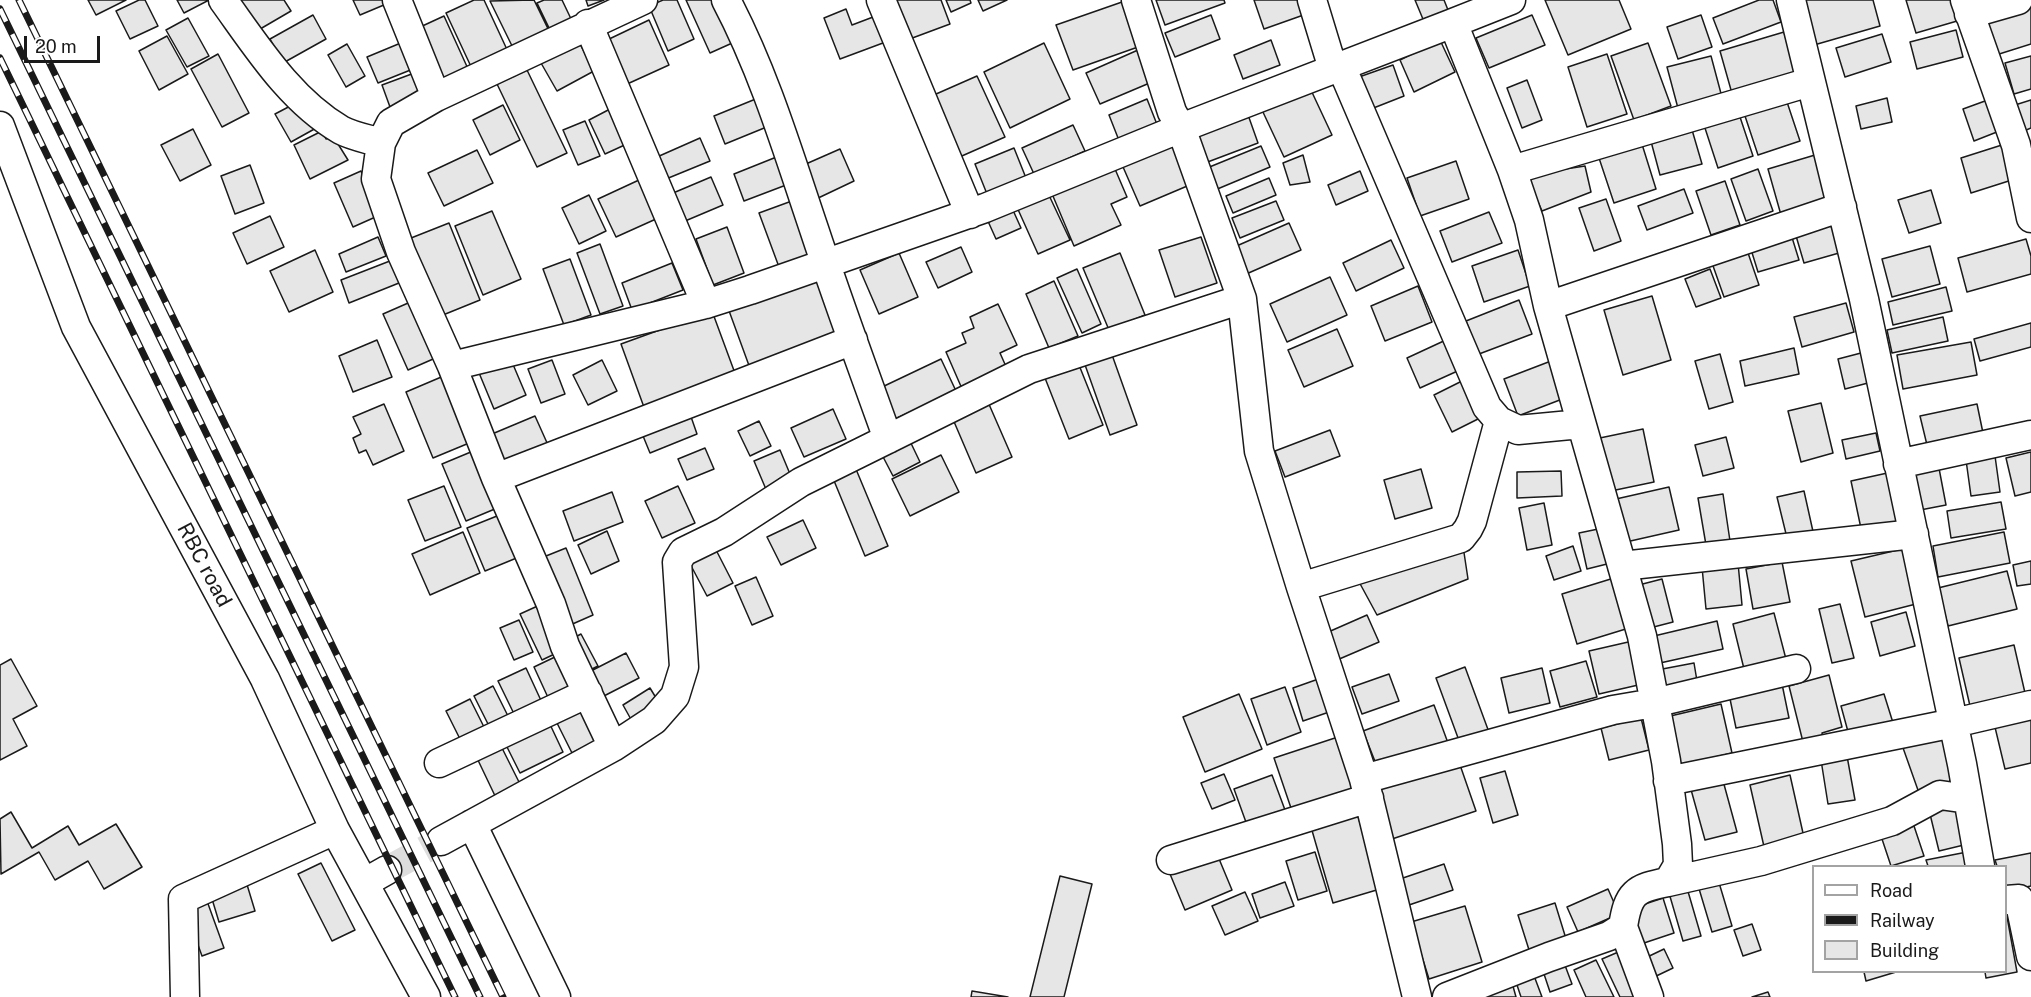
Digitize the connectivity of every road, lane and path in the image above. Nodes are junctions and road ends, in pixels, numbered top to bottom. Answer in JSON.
{"nodes":[{"id":1,"x":223,"y":0,"type":"edge"},
{"id":2,"x":398,"y":0,"type":"edge"},
{"id":3,"x":643,"y":0,"type":"edge"},
{"id":4,"x":726,"y":0,"type":"edge"},
{"id":5,"x":881,"y":0,"type":"edge"},
{"id":6,"x":1136,"y":0,"type":"edge"},
{"id":7,"x":1312,"y":0,"type":"edge"},
{"id":8,"x":1511,"y":0,"type":"edge"},
{"id":9,"x":1791,"y":0,"type":"edge"},
{"id":10,"x":2018,"y":0,"type":"edge"},
{"id":11,"x":1967,"y":7,"type":"edge"},
{"id":12,"x":1453,"y":23,"type":"junction"},
{"id":13,"x":588,"y":24,"type":"junction"},
{"id":14,"x":1337,"y":68,"type":"junction"},
{"id":15,"x":1810,"y":82,"type":"junction"},
{"id":16,"x":435,"y":97,"type":"junction"},
{"id":17,"x":0,"y":126,"type":"edge"},
{"id":18,"x":1180,"y":128,"type":"junction"},
{"id":19,"x":381,"y":143,"type":"junction"},
{"id":20,"x":1512,"y":170,"type":"junction"},
{"id":21,"x":1842,"y":207,"type":"junction"},
{"id":22,"x":2029,"y":207,"type":"edge"},
{"id":23,"x":970,"y":214,"type":"junction"},
{"id":24,"x":826,"y":264,"type":"junction"},
{"id":25,"x":1242,"y":299,"type":"junction"},
{"id":26,"x":706,"y":304,"type":"junction"},
{"id":27,"x":1548,"y":306,"type":"junction"},
{"id":28,"x":853,"y":340,"type":"junction"},
{"id":29,"x":452,"y":366,"type":"junction"},
{"id":30,"x":1499,"y":421,"type":"junction"},
{"id":31,"x":1581,"y":424,"type":"junction"},
{"id":32,"x":2031,"y":435,"type":"edge"},
{"id":33,"x":888,"y":439,"type":"junction"},
{"id":34,"x":1898,"y":464,"type":"junction"},
{"id":35,"x":496,"y":478,"type":"junction"},
{"id":36,"x":1914,"y":534,"type":"junction"},
{"id":37,"x":1622,"y":566,"type":"junction"},
{"id":38,"x":1301,"y":587,"type":"junction"},
{"id":39,"x":1796,"y":669,"type":"dead end"},
{"id":40,"x":588,"y":693,"type":"junction"},
{"id":41,"x":1654,"y":703,"type":"junction"},
{"id":42,"x":2031,"y":705,"type":"edge"},
{"id":43,"x":1954,"y":723,"type":"junction"},
{"id":44,"x":613,"y":747,"type":"junction"},
{"id":45,"x":439,"y":763,"type":"dead end"},
{"id":46,"x":1668,"y":782,"type":"junction"},
{"id":47,"x":1367,"y":789,"type":"junction"},
{"id":48,"x":1968,"y":798,"type":"junction"},
{"id":49,"x":472,"y":824,"type":"junction"},
{"id":50,"x":335,"y":830,"type":"junction"},
{"id":51,"x":441,"y":841,"type":"tunnel mouth"},
{"id":52,"x":1171,"y":860,"type":"dead end"},
{"id":53,"x":1980,"y":865,"type":"edge"},
{"id":54,"x":1668,"y":882,"type":"junction"},
{"id":55,"x":2018,"y":898,"type":"edge"},
{"id":56,"x":1623,"y":927,"type":"junction"},
{"id":57,"x":2031,"y":956,"type":"edge"},
{"id":58,"x":185,"y":997,"type":"edge"},
{"id":59,"x":426,"y":997,"type":"edge"},
{"id":60,"x":556,"y":997,"type":"edge"},
{"id":61,"x":1418,"y":997,"type":"edge"},
{"id":62,"x":1447,"y":997,"type":"edge"},
{"id":63,"x":1649,"y":997,"type":"edge"}],
"edges":[{"from":1,"to":19,"type":"street"},
{"from":2,"to":16,"type":"street"},
{"from":3,"to":13,"type":"street"},
{"from":4,"to":24,"type":"street"},
{"from":5,"to":23,"type":"street"},
{"from":6,"to":18,"type":"street"},
{"from":7,"to":14,"type":"street"},
{"from":8,"to":12,"type":"street"},
{"from":9,"to":15,"type":"street"},
{"from":10,"to":11,"type":"street"},
{"from":11,"to":22,"type":"street"},
{"from":12,"to":14,"type":"street"},
{"from":12,"to":20,"type":"street"},
{"from":13,"to":16,"type":"street"},
{"from":13,"to":26,"type":"street"},
{"from":14,"to":18,"type":"street"},
{"from":14,"to":30,"type":"street"},
{"from":15,"to":20,"type":"street"},
{"from":15,"to":21,"type":"street"},
{"from":16,"to":19,"type":"street"},
{"from":17,"to":50,"type":"street","name":"RBC road"},
{"from":18,"to":23,"type":"street"},
{"from":18,"to":25,"type":"street"},
{"from":19,"to":29,"type":"street"},
{"from":20,"to":27,"type":"street"},
{"from":21,"to":27,"type":"street"},
{"from":21,"to":34,"type":"street"},
{"from":23,"to":24,"type":"street"},
{"from":24,"to":26,"type":"street"},
{"from":24,"to":28,"type":"street"},
{"from":25,"to":33,"type":"street"},
{"from":25,"to":38,"type":"street"},
{"from":26,"to":29,"type":"street"},
{"from":27,"to":31,"type":"street"},
{"from":28,"to":33,"type":"street"},
{"from":28,"to":35,"type":"street"},
{"from":29,"to":35,"type":"street"},
{"from":30,"to":31,"type":"street"},
{"from":30,"to":38,"type":"street"},
{"from":31,"to":37,"type":"street"},
{"from":32,"to":34,"type":"street"},
{"from":33,"to":44,"type":"street"},
{"from":34,"to":36,"type":"street"},
{"from":35,"to":40,"type":"street"},
{"from":36,"to":37,"type":"street"},
{"from":36,"to":43,"type":"street"},
{"from":37,"to":41,"type":"street"},
{"from":38,"to":47,"type":"street"},
{"from":39,"to":41,"type":"street"},
{"from":40,"to":44,"type":"street"},
{"from":40,"to":45,"type":"street"},
{"from":41,"to":46,"type":"street"},
{"from":41,"to":47,"type":"street"},
{"from":42,"to":43,"type":"street"},
{"from":43,"to":46,"type":"street"},
{"from":43,"to":48,"type":"street"},
{"from":44,"to":49,"type":"street"},
{"from":46,"to":54,"type":"street"},
{"from":47,"to":52,"type":"street"},
{"from":47,"to":61,"type":"street"},
{"from":48,"to":53,"type":"street"},
{"from":48,"to":54,"type":"street"},
{"from":49,"to":51,"type":"street"},
{"from":49,"to":60,"type":"street"},
{"from":50,"to":58,"type":"street"},
{"from":50,"to":59,"type":"street","name":"RBC road"},
{"from":54,"to":56,"type":"street"},
{"from":55,"to":57,"type":"street"},
{"from":56,"to":62,"type":"street"},
{"from":56,"to":63,"type":"street"}]}
